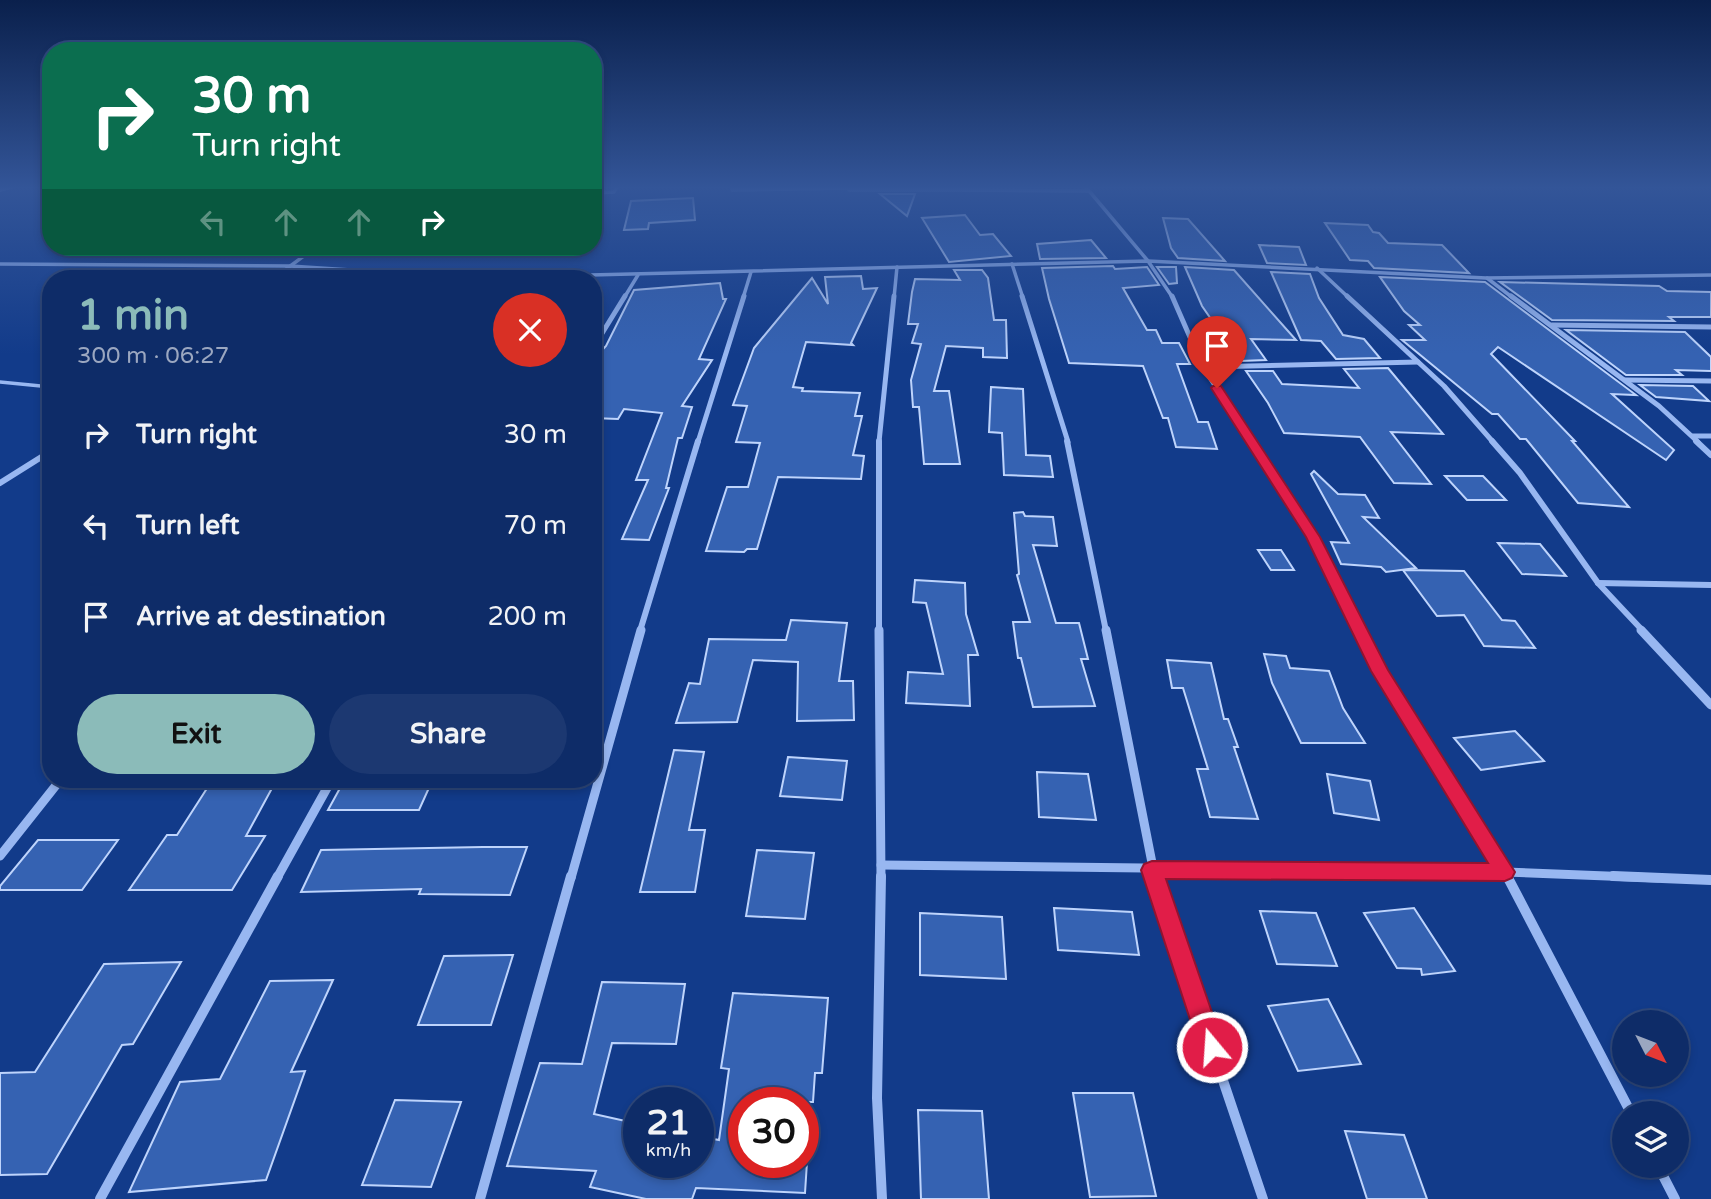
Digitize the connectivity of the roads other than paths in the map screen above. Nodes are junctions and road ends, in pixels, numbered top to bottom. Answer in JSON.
{"nodes":[{"id":1,"x":1131,"y":242,"type":"edge"},
{"id":2,"x":304,"y":256,"type":"edge"},
{"id":3,"x":1147,"y":261,"type":"junction"},
{"id":4,"x":0,"y":264,"type":"edge"},
{"id":5,"x":1012,"y":264,"type":"junction"},
{"id":6,"x":290,"y":266,"type":"junction"},
{"id":7,"x":897,"y":267,"type":"junction"},
{"id":8,"x":1316,"y":268,"type":"junction"},
{"id":9,"x":285,"y":270,"type":"edge"},
{"id":10,"x":351,"y":270,"type":"edge"},
{"id":11,"x":751,"y":272,"type":"junction"},
{"id":12,"x":638,"y":275,"type":"junction"},
{"id":13,"x":1711,"y":275,"type":"edge"},
{"id":14,"x":602,"y":276,"type":"edge"},
{"id":15,"x":1486,"y":278,"type":"junction"},
{"id":16,"x":1551,"y":325,"type":"junction"},
{"id":17,"x":1711,"y":327,"type":"edge"},
{"id":18,"x":602,"y":333,"type":"edge"},
{"id":19,"x":1419,"y":362,"type":"junction"},
{"id":20,"x":1203,"y":367,"type":"junction"},
{"id":21,"x":1625,"y":380,"type":"junction"},
{"id":22,"x":1711,"y":381,"type":"edge"},
{"id":23,"x":0,"y":382,"type":"edge"},
{"id":24,"x":42,"y":386,"type":"edge"},
{"id":25,"x":1693,"y":436,"type":"junction"},
{"id":26,"x":1711,"y":436,"type":"edge"},
{"id":27,"x":1711,"y":455,"type":"edge"},
{"id":28,"x":42,"y":457,"type":"edge"},
{"id":29,"x":0,"y":483,"type":"edge"},
{"id":30,"x":1598,"y":583,"type":"junction"},
{"id":31,"x":1711,"y":584,"type":"edge"},
{"id":32,"x":1711,"y":705,"type":"edge"},
{"id":33,"x":602,"y":766,"type":"edge"},
{"id":34,"x":54,"y":788,"type":"edge"},
{"id":35,"x":327,"y":788,"type":"edge"},
{"id":36,"x":596,"y":788,"type":"edge"},
{"id":37,"x":0,"y":856,"type":"edge"},
{"id":38,"x":881,"y":865,"type":"junction"},
{"id":39,"x":1152,"y":870,"type":"junction"},
{"id":40,"x":1505,"y":872,"type":"junction"},
{"id":41,"x":1711,"y":880,"type":"edge"},
{"id":42,"x":1625,"y":1101,"type":"edge"},
{"id":43,"x":1664,"y":1178,"type":"edge"},
{"id":44,"x":100,"y":1199,"type":"edge"},
{"id":45,"x":481,"y":1199,"type":"edge"},
{"id":46,"x":882,"y":1199,"type":"edge"},
{"id":47,"x":1263,"y":1199,"type":"edge"},
{"id":48,"x":1675,"y":1199,"type":"edge"}],
"edges":[{"from":1,"to":3,"type":"street"},
{"from":2,"to":6,"type":"street"},
{"from":3,"to":5,"type":"street"},
{"from":3,"to":8,"type":"street"},
{"from":3,"to":20,"type":"street"},
{"from":4,"to":6,"type":"street"},
{"from":5,"to":7,"type":"street"},
{"from":5,"to":39,"type":"street"},
{"from":6,"to":9,"type":"street"},
{"from":6,"to":10,"type":"street"},
{"from":7,"to":11,"type":"street"},
{"from":7,"to":38,"type":"street"},
{"from":8,"to":15,"type":"street"},
{"from":8,"to":19,"type":"street"},
{"from":11,"to":12,"type":"street"},
{"from":11,"to":33,"type":"street"},
{"from":12,"to":14,"type":"street"},
{"from":12,"to":18,"type":"street"},
{"from":13,"to":15,"type":"street"},
{"from":15,"to":16,"type":"street"},
{"from":16,"to":17,"type":"street"},
{"from":16,"to":21,"type":"street"},
{"from":19,"to":20,"type":"street"},
{"from":19,"to":30,"type":"street"},
{"from":20,"to":40,"type":"street"},
{"from":21,"to":22,"type":"street"},
{"from":21,"to":25,"type":"street"},
{"from":23,"to":24,"type":"lane"},
{"from":25,"to":26,"type":"street"},
{"from":25,"to":27,"type":"street"},
{"from":28,"to":29,"type":"street"},
{"from":30,"to":31,"type":"street"},
{"from":30,"to":32,"type":"street"},
{"from":34,"to":37,"type":"street"},
{"from":35,"to":44,"type":"street"},
{"from":36,"to":45,"type":"street"},
{"from":38,"to":39,"type":"street"},
{"from":38,"to":46,"type":"street"},
{"from":39,"to":40,"type":"street"},
{"from":39,"to":47,"type":"street"},
{"from":40,"to":41,"type":"street"},
{"from":40,"to":42,"type":"street"},
{"from":43,"to":48,"type":"street"}]}
